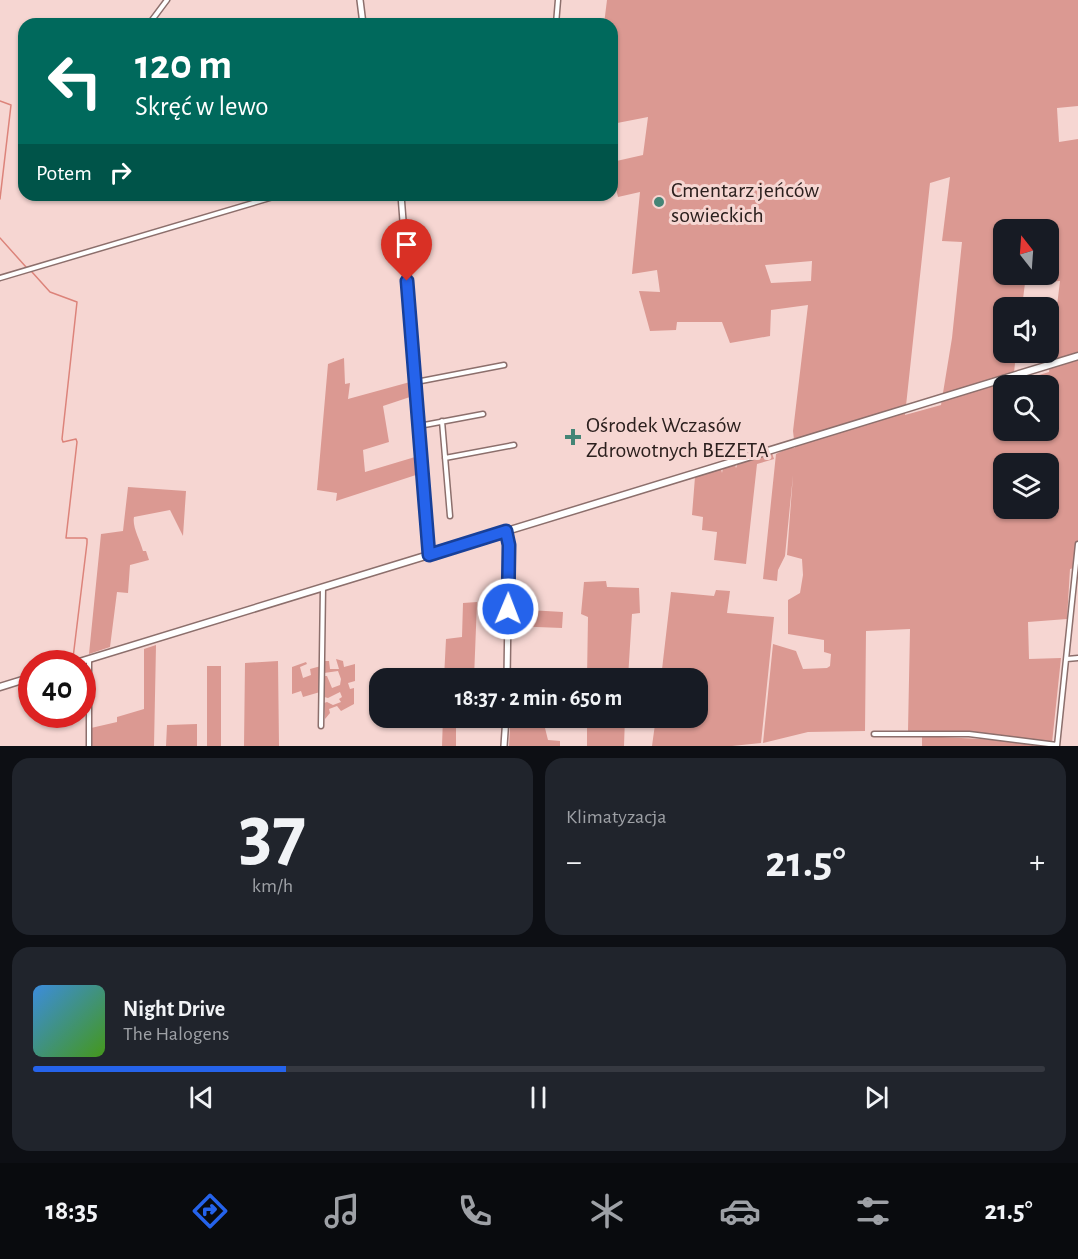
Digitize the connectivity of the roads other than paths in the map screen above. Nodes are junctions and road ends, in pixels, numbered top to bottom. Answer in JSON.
{"nodes":[{"id":1,"x":167,"y":0,"type":"edge"},
{"id":2,"x":360,"y":0,"type":"edge"},
{"id":3,"x":558,"y":0,"type":"edge"},
{"id":4,"x":154,"y":18,"type":"edge"},
{"id":5,"x":362,"y":18,"type":"edge"},
{"id":6,"x":556,"y":18,"type":"edge"},
{"id":7,"x":260,"y":201,"type":"edge"},
{"id":8,"x":401,"y":201,"type":"edge"},
{"id":9,"x":0,"y":278,"type":"edge"},
{"id":10,"x":1078,"y":356,"type":"edge"},
{"id":11,"x":504,"y":365,"type":"dead end"},
{"id":12,"x":415,"y":382,"type":"junction"},
{"id":13,"x":483,"y":414,"type":"dead end"},
{"id":14,"x":442,"y":422,"type":"junction"},
{"id":15,"x":418,"y":426,"type":"junction"},
{"id":16,"x":514,"y":445,"type":"dead end"},
{"id":17,"x":445,"y":458,"type":"junction"},
{"id":18,"x":450,"y":516,"type":"dead end"},
{"id":19,"x":506,"y":531,"type":"junction"},
{"id":20,"x":1078,"y":544,"type":"edge"},
{"id":21,"x":429,"y":555,"type":"junction"},
{"id":22,"x":323,"y":587,"type":"junction"},
{"id":23,"x":96,"y":657,"type":"edge"},
{"id":24,"x":1078,"y":658,"type":"edge"},
{"id":25,"x":1067,"y":659,"type":"junction"},
{"id":26,"x":507,"y":668,"type":"edge"},
{"id":27,"x":18,"y":681,"type":"edge"},
{"id":28,"x":0,"y":687,"type":"edge"},
{"id":29,"x":321,"y":726,"type":"dead end"},
{"id":30,"x":89,"y":728,"type":"edge"},
{"id":31,"x":505,"y":728,"type":"edge"},
{"id":32,"x":874,"y":734,"type":"dead end"},
{"id":33,"x":89,"y":746,"type":"edge"},
{"id":34,"x":504,"y":746,"type":"edge"},
{"id":35,"x":1057,"y":746,"type":"edge"}],
"edges":[{"from":1,"to":4,"type":"street"},
{"from":2,"to":5,"type":"street"},
{"from":3,"to":6,"type":"street"},
{"from":7,"to":9,"type":"street"},
{"from":8,"to":12,"type":"street"},
{"from":10,"to":19,"type":"main road"},
{"from":11,"to":12,"type":"street"},
{"from":12,"to":15,"type":"street"},
{"from":13,"to":14,"type":"street"},
{"from":14,"to":15,"type":"street"},
{"from":14,"to":17,"type":"street"},
{"from":15,"to":21,"type":"street"},
{"from":16,"to":17,"type":"street"},
{"from":17,"to":18,"type":"street"},
{"from":19,"to":21,"type":"main road"},
{"from":19,"to":26,"type":"street"},
{"from":20,"to":25,"type":"street"},
{"from":21,"to":22,"type":"main road"},
{"from":22,"to":23,"type":"main road"},
{"from":22,"to":29,"type":"street"},
{"from":24,"to":25,"type":"street"},
{"from":25,"to":35,"type":"street"},
{"from":27,"to":28,"type":"main road"},
{"from":30,"to":33,"type":"street"},
{"from":31,"to":34,"type":"street"},
{"from":32,"to":35,"type":"street"}]}
